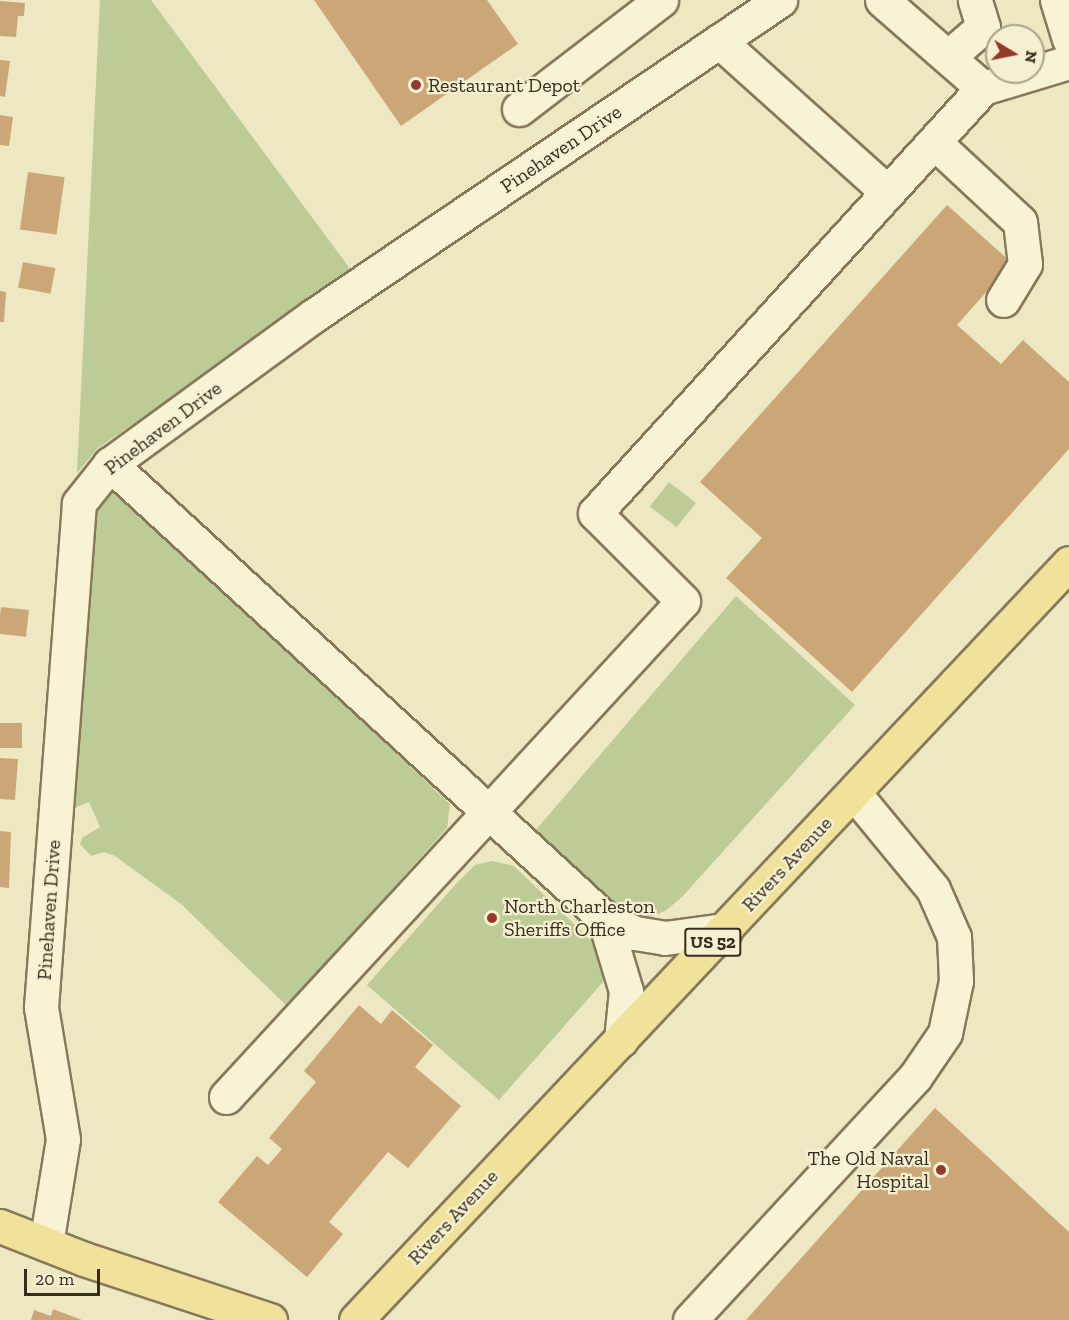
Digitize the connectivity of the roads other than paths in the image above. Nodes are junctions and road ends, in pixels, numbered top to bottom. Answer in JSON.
{"nodes":[{"id":1,"x":661,"y":0,"type":"edge"},
{"id":2,"x":780,"y":0,"type":"edge"},
{"id":3,"x":882,"y":0,"type":"edge"},
{"id":4,"x":975,"y":0,"type":"edge"},
{"id":5,"x":1057,"y":0,"type":"edge"},
{"id":6,"x":1069,"y":39,"type":"edge"},
{"id":7,"x":719,"y":41,"type":"junction"},
{"id":8,"x":948,"y":57,"type":"junction"},
{"id":9,"x":1069,"y":62,"type":"edge"},
{"id":10,"x":983,"y":88,"type":"junction"},
{"id":11,"x":519,"y":109,"type":"dead end"},
{"id":12,"x":934,"y":142,"type":"junction"},
{"id":13,"x":887,"y":192,"type":"junction"},
{"id":14,"x":1003,"y":300,"type":"dead end"},
{"id":15,"x":110,"y":464,"type":"junction"},
{"id":16,"x":1069,"y":563,"type":"edge"},
{"id":17,"x":854,"y":792,"type":"junction"},
{"id":18,"x":487,"y":813,"type":"junction"},
{"id":19,"x":604,"y":918,"type":"junction"},
{"id":20,"x":724,"y":930,"type":"junction"},
{"id":21,"x":621,"y":1040,"type":"junction"},
{"id":22,"x":226,"y":1097,"type":"dead end"},
{"id":23,"x":0,"y":1226,"type":"edge"},
{"id":24,"x":46,"y":1244,"type":"junction"},
{"id":25,"x":270,"y":1320,"type":"edge"},
{"id":26,"x":356,"y":1320,"type":"edge"},
{"id":27,"x":690,"y":1320,"type":"edge"}],
"edges":[{"from":1,"to":11,"type":"street"},
{"from":2,"to":7,"type":"street","name":"Pinehaven Drive"},
{"from":3,"to":8,"type":"street"},
{"from":4,"to":8,"type":"street"},
{"from":5,"to":6,"type":"street"},
{"from":7,"to":13,"type":"street"},
{"from":7,"to":15,"type":"street","name":"Pinehaven Drive"},
{"from":8,"to":10,"type":"street"},
{"from":9,"to":10,"type":"street"},
{"from":10,"to":12,"type":"street"},
{"from":12,"to":13,"type":"street"},
{"from":12,"to":14,"type":"street"},
{"from":13,"to":18,"type":"street"},
{"from":15,"to":18,"type":"street"},
{"from":15,"to":24,"type":"street","name":"Pinehaven Drive"},
{"from":16,"to":17,"type":"main road","name":"Rivers Avenue","number":"US 52"},
{"from":17,"to":20,"type":"main road","name":"Rivers Avenue","number":"US 52"},
{"from":17,"to":27,"type":"street"},
{"from":18,"to":19,"type":"street"},
{"from":18,"to":22,"type":"street"},
{"from":19,"to":20,"type":"street"},
{"from":19,"to":21,"type":"street"},
{"from":20,"to":21,"type":"main road","name":"Rivers Avenue","number":"US 52"},
{"from":21,"to":26,"type":"main road","name":"Rivers Avenue","number":"US 52"},
{"from":23,"to":24,"type":"main road"},
{"from":24,"to":25,"type":"main road"}]}
